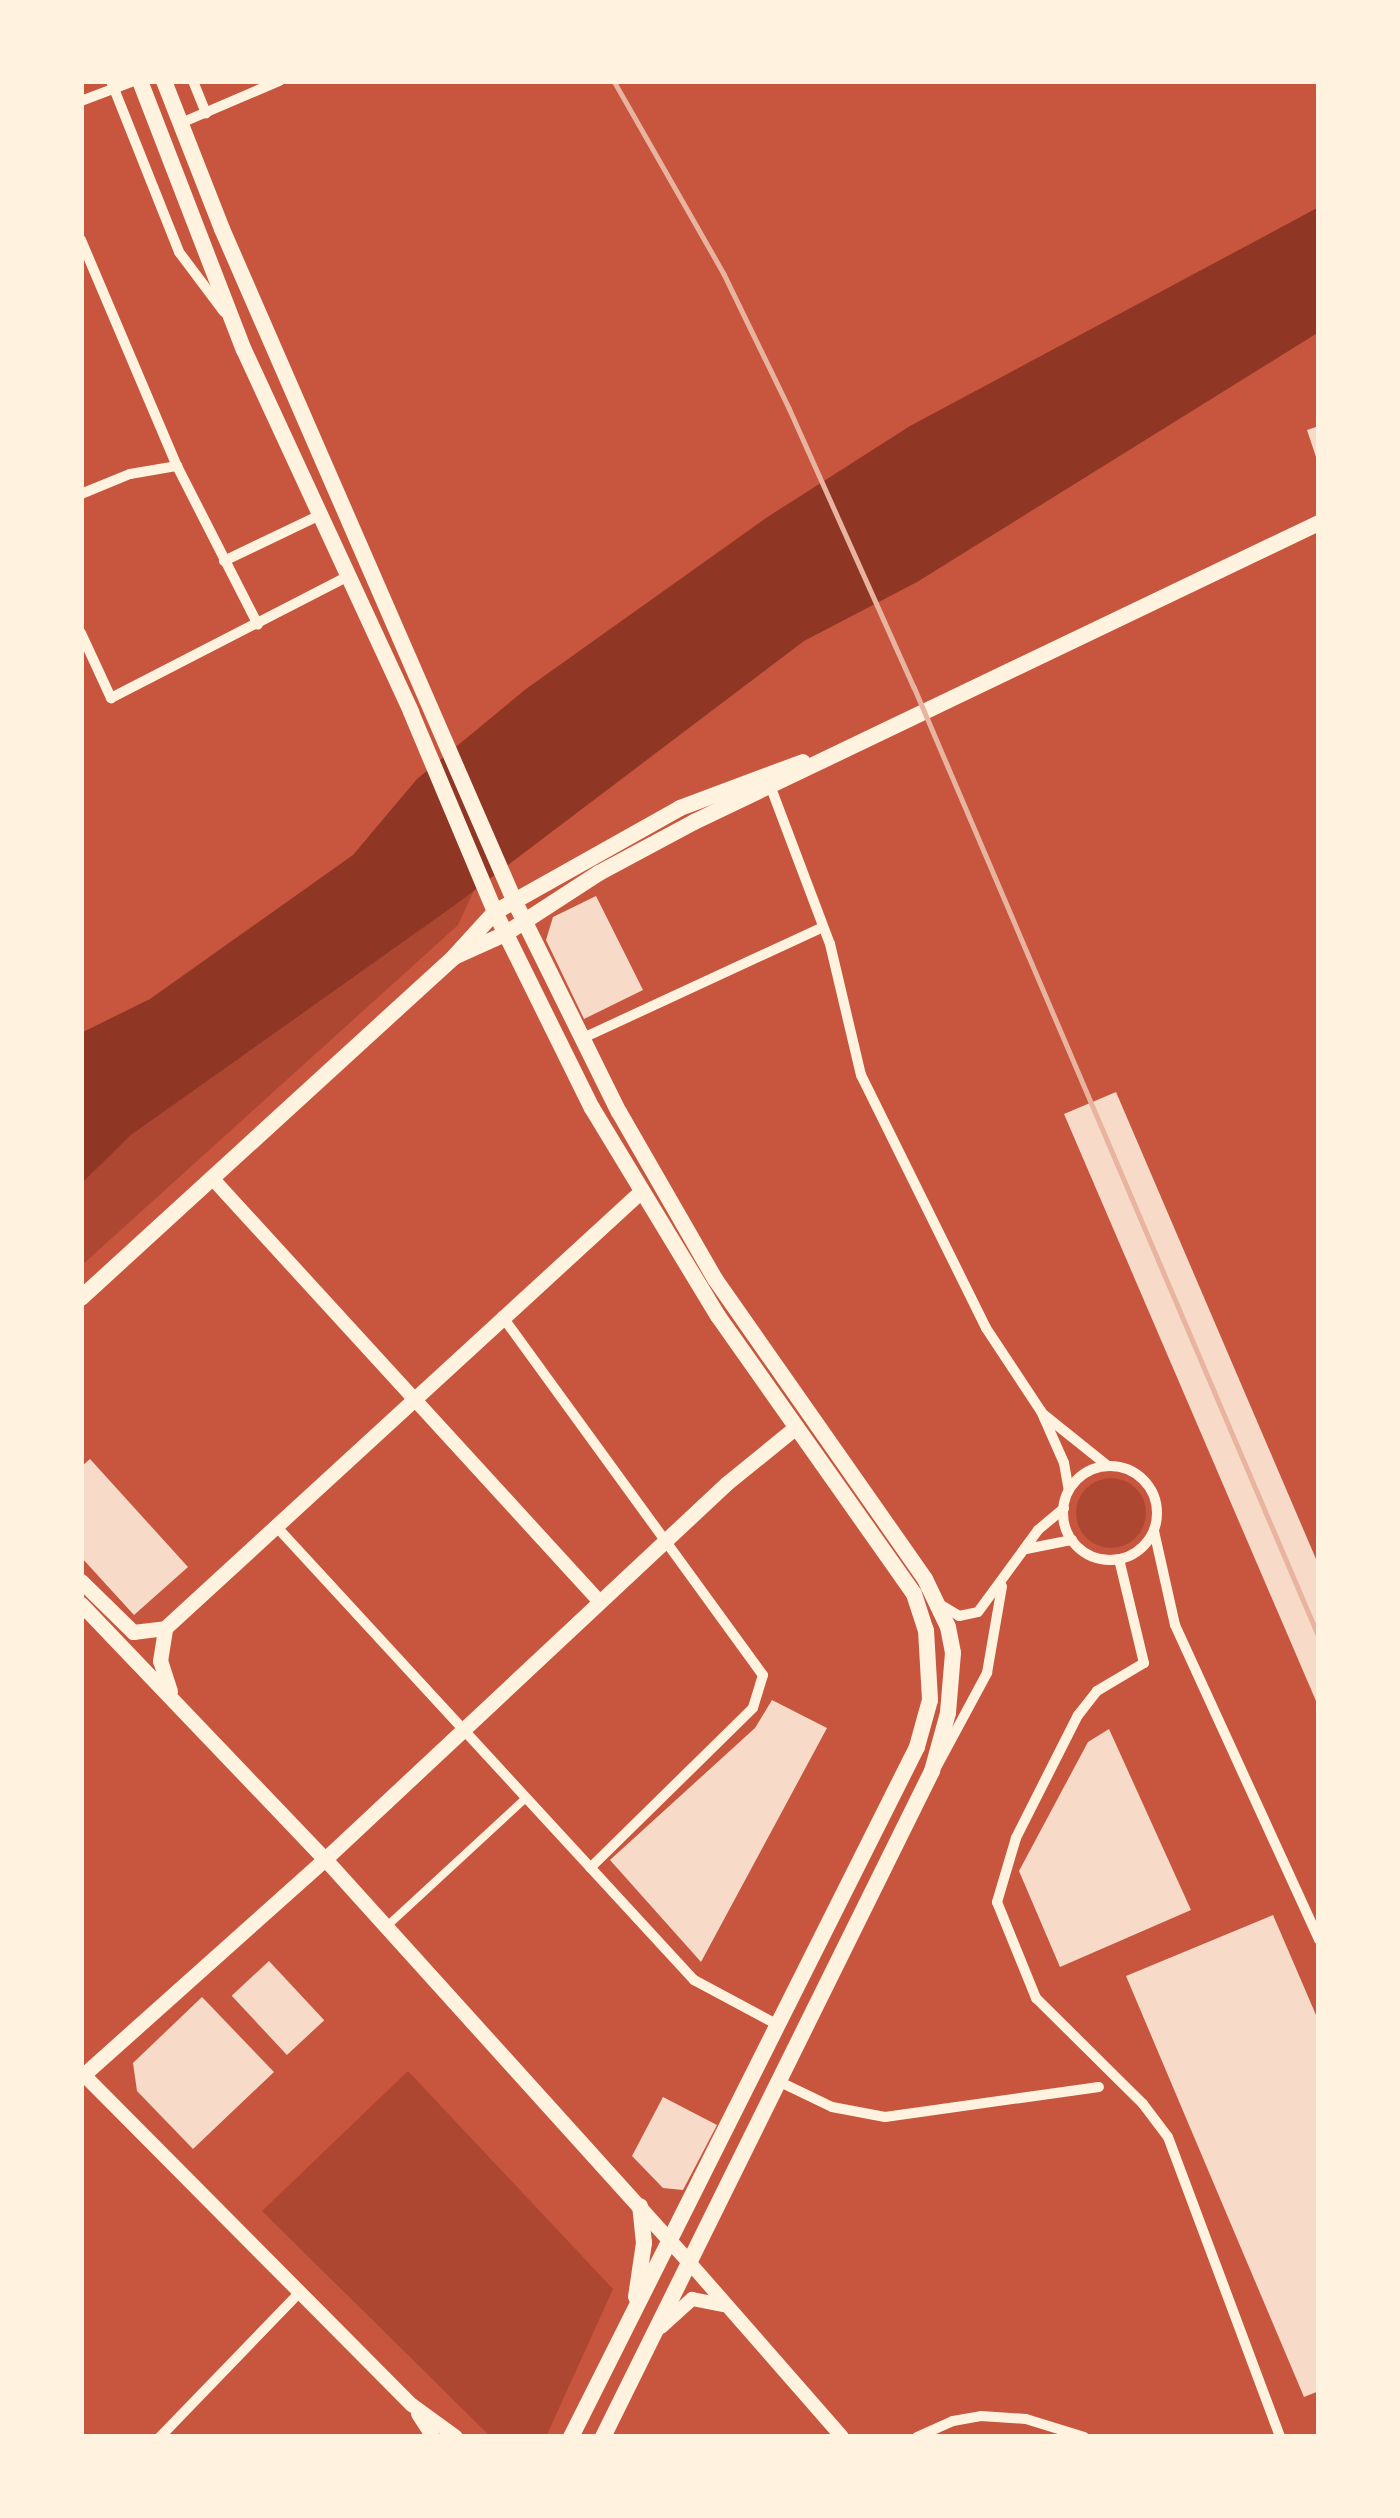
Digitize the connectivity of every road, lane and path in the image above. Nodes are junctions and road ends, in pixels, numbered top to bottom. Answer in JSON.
{"nodes":[{"id":1,"x":137,"y":81,"type":"edge"},
{"id":2,"x":164,"y":81,"type":"edge"},
{"id":3,"x":193,"y":81,"type":"edge"},
{"id":4,"x":279,"y":81,"type":"edge"},
{"id":5,"x":112,"y":85,"type":"edge"},
{"id":6,"x":81,"y":101,"type":"edge"},
{"id":7,"x":206,"y":112,"type":"junction"},
{"id":8,"x":181,"y":122,"type":"junction"},
{"id":9,"x":81,"y":240,"type":"edge"},
{"id":10,"x":84,"y":258,"type":"edge"},
{"id":11,"x":230,"y":319,"type":"junction"},
{"id":12,"x":270,"y":340,"type":"junction"},
{"id":13,"x":244,"y":350,"type":"junction"},
{"id":14,"x":294,"y":396,"type":"junction"},
{"id":15,"x":277,"y":424,"type":"junction"},
{"id":16,"x":177,"y":466,"type":"junction"},
{"id":17,"x":81,"y":494,"type":"edge"},
{"id":18,"x":320,"y":515,"type":"junction"},
{"id":19,"x":1319,"y":524,"type":"edge"},
{"id":20,"x":224,"y":561,"type":"junction"},
{"id":21,"x":348,"y":576,"type":"junction"},
{"id":22,"x":258,"y":625,"type":"junction"},
{"id":23,"x":81,"y":633,"type":"edge"},
{"id":24,"x":87,"y":655,"type":"edge"},
{"id":25,"x":768,"y":780,"type":"junction"},
{"id":26,"x":514,"y":900,"type":"junction"},
{"id":27,"x":495,"y":912,"type":"junction"},
{"id":28,"x":524,"y":921,"type":"junction"},
{"id":29,"x":824,"y":926,"type":"junction"},
{"id":30,"x":505,"y":934,"type":"junction"},
{"id":31,"x":454,"y":957,"type":"junction"},
{"id":32,"x":583,"y":1038,"type":"junction"},
{"id":33,"x":212,"y":1178,"type":"junction"},
{"id":34,"x":639,"y":1193,"type":"junction"},
{"id":35,"x":81,"y":1298,"type":"edge"},
{"id":36,"x":502,"y":1316,"type":"junction"},
{"id":37,"x":413,"y":1398,"type":"junction"},
{"id":38,"x":1041,"y":1412,"type":"junction"},
{"id":39,"x":796,"y":1427,"type":"junction"},
{"id":40,"x":1108,"y":1466,"type":"junction"},
{"id":41,"x":1069,"y":1490,"type":"junction"},
{"id":42,"x":1064,"y":1508,"type":"junction"},
{"id":43,"x":275,"y":1525,"type":"junction"},
{"id":44,"x":1154,"y":1531,"type":"junction"},
{"id":45,"x":1072,"y":1540,"type":"junction"},
{"id":46,"x":664,"y":1543,"type":"junction"},
{"id":47,"x":1026,"y":1549,"type":"junction"},
{"id":48,"x":1119,"y":1558,"type":"junction"},
{"id":49,"x":81,"y":1581,"type":"edge"},
{"id":50,"x":1002,"y":1586,"type":"junction"},
{"id":51,"x":599,"y":1601,"type":"junction"},
{"id":52,"x":81,"y":1604,"type":"edge"},
{"id":53,"x":939,"y":1604,"type":"junction"},
{"id":54,"x":165,"y":1628,"type":"junction"},
{"id":55,"x":173,"y":1699,"type":"junction"},
{"id":56,"x":463,"y":1731,"type":"junction"},
{"id":57,"x":932,"y":1771,"type":"junction"},
{"id":58,"x":526,"y":1798,"type":"junction"},
{"id":59,"x":326,"y":1859,"type":"junction"},
{"id":60,"x":590,"y":1868,"type":"junction"},
{"id":61,"x":386,"y":1927,"type":"junction"},
{"id":62,"x":1319,"y":1940,"type":"edge"},
{"id":63,"x":776,"y":2024,"type":"junction"},
{"id":64,"x":82,"y":2076,"type":"edge"},
{"id":65,"x":778,"y":2081,"type":"junction"},
{"id":66,"x":1099,"y":2087,"type":"dead end"},
{"id":67,"x":640,"y":2206,"type":"junction"},
{"id":68,"x":671,"y":2241,"type":"junction"},
{"id":69,"x":689,"y":2262,"type":"junction"},
{"id":70,"x":299,"y":2293,"type":"junction"},
{"id":71,"x":736,"y":2314,"type":"junction"},
{"id":72,"x":628,"y":2326,"type":"junction"},
{"id":73,"x":653,"y":2337,"type":"junction"},
{"id":74,"x":412,"y":2405,"type":"junction"},
{"id":75,"x":571,"y":2436,"type":"edge"},
{"id":76,"x":160,"y":2437,"type":"edge"},
{"id":77,"x":433,"y":2437,"type":"edge"},
{"id":78,"x":456,"y":2437,"type":"edge"},
{"id":79,"x":603,"y":2437,"type":"edge"},
{"id":80,"x":842,"y":2437,"type":"edge"},
{"id":81,"x":917,"y":2437,"type":"edge"},
{"id":82,"x":1084,"y":2437,"type":"edge"},
{"id":83,"x":1280,"y":2437,"type":"edge"}],
"edges":[{"from":1,"to":5,"type":"street"},
{"from":1,"to":11,"type":"highway"},
{"from":2,"to":8,"type":"highway"},
{"from":3,"to":7,"type":"street"},
{"from":4,"to":7,"type":"street"},
{"from":5,"to":6,"type":"street"},
{"from":5,"to":11,"type":"street"},
{"from":7,"to":8,"type":"street"},
{"from":8,"to":12,"type":"highway"},
{"from":9,"to":10,"type":"street"},
{"from":10,"to":16,"type":"street"},
{"from":11,"to":13,"type":"highway"},
{"from":12,"to":13,"type":"highway"},
{"from":12,"to":14,"type":"highway"},
{"from":13,"to":15,"type":"highway"},
{"from":14,"to":15,"type":"highway"},
{"from":14,"to":26,"type":"highway"},
{"from":15,"to":18,"type":"highway"},
{"from":16,"to":17,"type":"street"},
{"from":16,"to":20,"type":"street"},
{"from":18,"to":20,"type":"street"},
{"from":18,"to":21,"type":"highway"},
{"from":19,"to":25,"type":"highway"},
{"from":20,"to":22,"type":"street"},
{"from":21,"to":22,"type":"street"},
{"from":21,"to":27,"type":"highway"},
{"from":22,"to":24,"type":"street"},
{"from":23,"to":24,"type":"street"},
{"from":25,"to":26,"type":"highway"},
{"from":25,"to":28,"type":"highway"},
{"from":25,"to":29,"type":"street"},
{"from":26,"to":27,"type":"highway"},
{"from":26,"to":28,"type":"highway"},
{"from":27,"to":30,"type":"highway"},
{"from":27,"to":31,"type":"highway"},
{"from":28,"to":30,"type":"highway"},
{"from":28,"to":32,"type":"highway"},
{"from":29,"to":32,"type":"street"},
{"from":29,"to":38,"type":"street"},
{"from":30,"to":31,"type":"highway"},
{"from":30,"to":34,"type":"highway"},
{"from":31,"to":33,"type":"highway"},
{"from":32,"to":53,"type":"highway"},
{"from":33,"to":35,"type":"highway"},
{"from":33,"to":37,"type":"street"},
{"from":34,"to":36,"type":"main road"},
{"from":34,"to":39,"type":"highway"},
{"from":36,"to":37,"type":"main road"},
{"from":36,"to":46,"type":"street"},
{"from":37,"to":43,"type":"main road"},
{"from":37,"to":51,"type":"street"},
{"from":38,"to":40,"type":"street"},
{"from":38,"to":41,"type":"street"},
{"from":39,"to":46,"type":"main road"},
{"from":39,"to":63,"type":"highway"},
{"from":40,"to":41,"type":"street"},
{"from":40,"to":44,"type":"street"},
{"from":41,"to":42,"type":"street"},
{"from":42,"to":45,"type":"street"},
{"from":42,"to":47,"type":"street"},
{"from":43,"to":54,"type":"main road"},
{"from":43,"to":56,"type":"street"},
{"from":44,"to":48,"type":"street"},
{"from":44,"to":62,"type":"street"},
{"from":45,"to":47,"type":"street"},
{"from":45,"to":48,"type":"street"},
{"from":46,"to":51,"type":"main road"},
{"from":46,"to":60,"type":"street"},
{"from":47,"to":50,"type":"street"},
{"from":48,"to":83,"type":"street"},
{"from":49,"to":54,"type":"main road"},
{"from":50,"to":53,"type":"street"},
{"from":50,"to":57,"type":"street"},
{"from":51,"to":56,"type":"main road"},
{"from":52,"to":55,"type":"main road"},
{"from":53,"to":57,"type":"highway"},
{"from":54,"to":55,"type":"main road"},
{"from":55,"to":59,"type":"main road"},
{"from":56,"to":58,"type":"street"},
{"from":56,"to":59,"type":"main road"},
{"from":57,"to":65,"type":"highway"},
{"from":58,"to":60,"type":"street"},
{"from":58,"to":61,"type":"street"},
{"from":59,"to":61,"type":"main road"},
{"from":59,"to":64,"type":"main road"},
{"from":60,"to":63,"type":"street"},
{"from":61,"to":67,"type":"main road"},
{"from":63,"to":68,"type":"highway"},
{"from":64,"to":70,"type":"street"},
{"from":65,"to":66,"type":"street"},
{"from":65,"to":69,"type":"highway"},
{"from":67,"to":68,"type":"main road"},
{"from":67,"to":72,"type":"highway"},
{"from":68,"to":69,"type":"main road"},
{"from":68,"to":72,"type":"highway"},
{"from":69,"to":71,"type":"street"},
{"from":69,"to":73,"type":"highway"},
{"from":70,"to":74,"type":"street"},
{"from":70,"to":76,"type":"street"},
{"from":71,"to":73,"type":"street"},
{"from":71,"to":80,"type":"street"},
{"from":72,"to":75,"type":"highway"},
{"from":73,"to":79,"type":"highway"},
{"from":74,"to":77,"type":"street"},
{"from":74,"to":78,"type":"street"},
{"from":81,"to":82,"type":"street"}]}
